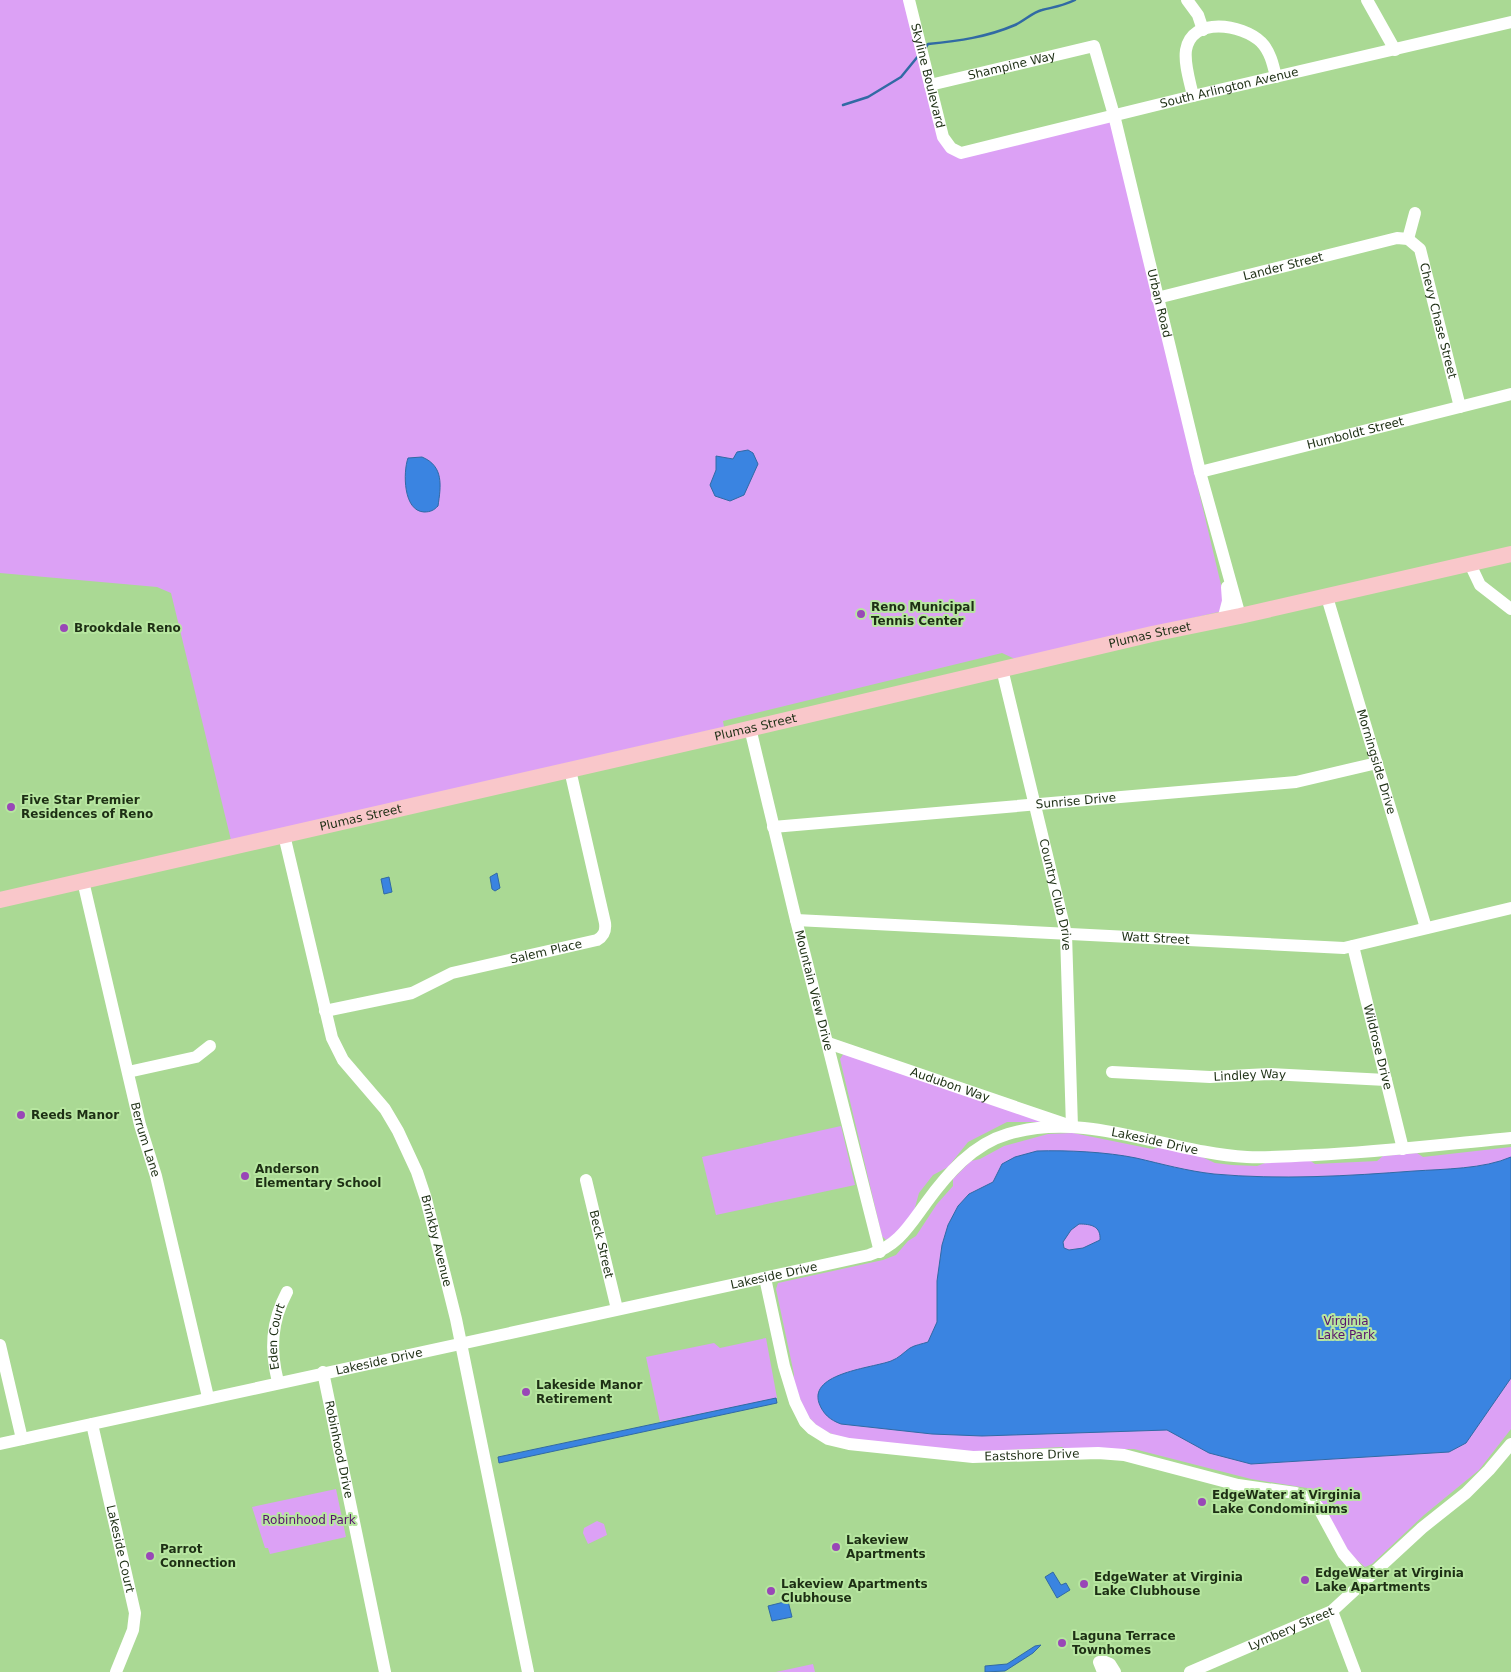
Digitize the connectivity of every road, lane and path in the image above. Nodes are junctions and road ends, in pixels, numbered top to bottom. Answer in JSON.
{"nodes":[{"id":1,"x":909,"y":0,"type":"edge"},
{"id":2,"x":1186,"y":0,"type":"edge"},
{"id":3,"x":1367,"y":0,"type":"edge"},
{"id":4,"x":1511,"y":22,"type":"edge"},
{"id":5,"x":1203,"y":30,"type":"junction"},
{"id":6,"x":1094,"y":46,"type":"joint"},
{"id":7,"x":1395,"y":50,"type":"junction"},
{"id":8,"x":1276,"y":77,"type":"junction"},
{"id":9,"x":930,"y":85,"type":"junction"},
{"id":10,"x":1193,"y":96,"type":"junction"},
{"id":11,"x":1114,"y":115,"type":"junction"},
{"id":12,"x":951,"y":148,"type":"joint"},
{"id":13,"x":1415,"y":213,"type":"dead end"},
{"id":14,"x":1408,"y":238,"type":"junction"},
{"id":15,"x":1157,"y":298,"type":"junction"},
{"id":16,"x":1511,"y":394,"type":"edge"},
{"id":17,"x":1460,"y":406,"type":"junction"},
{"id":18,"x":1200,"y":472,"type":"junction"},
{"id":19,"x":1511,"y":554,"type":"edge"},
{"id":20,"x":1223,"y":560,"type":"junction"},
{"id":21,"x":1470,"y":564,"type":"junction"},
{"id":22,"x":1327,"y":597,"type":"junction"},
{"id":23,"x":1511,"y":609,"type":"edge"},
{"id":24,"x":1240,"y":616,"type":"junction"},
{"id":25,"x":1223,"y":620,"type":"junction"},
{"id":26,"x":1002,"y":669,"type":"junction"},
{"id":27,"x":750,"y":728,"type":"junction"},
{"id":28,"x":1377,"y":763,"type":"junction"},
{"id":29,"x":570,"y":770,"type":"junction"},
{"id":30,"x":1034,"y":805,"type":"junction"},
{"id":31,"x":773,"y":827,"type":"junction"},
{"id":32,"x":284,"y":835,"type":"junction"},
{"id":33,"x":83,"y":881,"type":"junction"},
{"id":34,"x":0,"y":900,"type":"edge"},
{"id":35,"x":1511,"y":908,"type":"edge"},
{"id":36,"x":796,"y":920,"type":"junction"},
{"id":37,"x":1426,"y":928,"type":"junction"},
{"id":38,"x":1066,"y":934,"type":"junction"},
{"id":39,"x":1353,"y":946,"type":"junction"},
{"id":40,"x":325,"y":1011,"type":"junction"},
{"id":41,"x":828,"y":1043,"type":"junction"},
{"id":42,"x":210,"y":1046,"type":"dead end"},
{"id":43,"x":128,"y":1072,"type":"junction"},
{"id":44,"x":1112,"y":1072,"type":"dead end"},
{"id":45,"x":1386,"y":1080,"type":"junction"},
{"id":46,"x":1072,"y":1127,"type":"junction"},
{"id":47,"x":1511,"y":1138,"type":"edge"},
{"id":48,"x":1403,"y":1149,"type":"junction"},
{"id":49,"x":586,"y":1180,"type":"dead end"},
{"id":50,"x":880,"y":1252,"type":"junction"},
{"id":51,"x":765,"y":1278,"type":"junction"},
{"id":52,"x":287,"y":1292,"type":"dead end"},
{"id":53,"x":617,"y":1309,"type":"junction"},
{"id":54,"x":461,"y":1343,"type":"junction"},
{"id":55,"x":0,"y":1345,"type":"edge"},
{"id":56,"x":323,"y":1372,"type":"junction"},
{"id":57,"x":278,"y":1382,"type":"junction"},
{"id":58,"x":208,"y":1397,"type":"junction"},
{"id":59,"x":92,"y":1424,"type":"junction"},
{"id":60,"x":22,"y":1439,"type":"junction"},
{"id":61,"x":0,"y":1444,"type":"edge"},
{"id":62,"x":1511,"y":1444,"type":"edge"},
{"id":63,"x":1366,"y":1580,"type":"junction"},
{"id":64,"x":1332,"y":1611,"type":"junction"},
{"id":65,"x":1194,"y":1671,"type":"edge"},
{"id":66,"x":116,"y":1672,"type":"edge"},
{"id":67,"x":385,"y":1672,"type":"edge"},
{"id":68,"x":528,"y":1672,"type":"edge"},
{"id":69,"x":1103,"y":1672,"type":"edge"},
{"id":70,"x":1115,"y":1672,"type":"edge"},
{"id":71,"x":1355,"y":1672,"type":"edge"}],
"edges":[{"from":1,"to":9,"type":"street","name":"Skyline Boulevard"},
{"from":2,"to":5,"type":"street"},
{"from":3,"to":7,"type":"street"},
{"from":4,"to":7,"type":"street","name":"South Arlington Avenue"},
{"from":5,"to":8,"type":"street"},
{"from":5,"to":10,"type":"street"},
{"from":6,"to":9,"type":"street","name":"Shampine Way"},
{"from":6,"to":11,"type":"street","name":"Urban Road"},
{"from":7,"to":8,"type":"street","name":"South Arlington Avenue"},
{"from":8,"to":10,"type":"street","name":"South Arlington Avenue"},
{"from":9,"to":12,"type":"street","name":"Skyline Boulevard"},
{"from":10,"to":11,"type":"street","name":"South Arlington Avenue"},
{"from":11,"to":12,"type":"street","name":"South Arlington Avenue"},
{"from":11,"to":15,"type":"street","name":"Urban Road"},
{"from":13,"to":14,"type":"street"},
{"from":14,"to":15,"type":"street","name":"Lander Street"},
{"from":14,"to":17,"type":"street","name":"Chevy Chase Street"},
{"from":15,"to":18,"type":"street","name":"Urban Road"},
{"from":16,"to":17,"type":"street","name":"Humboldt Street"},
{"from":17,"to":18,"type":"street","name":"Humboldt Street"},
{"from":18,"to":20,"type":"street","name":"Urban Road"},
{"from":19,"to":21,"type":"main road","name":"Plumas Street"},
{"from":20,"to":24,"type":"street","name":"Urban Road"},
{"from":20,"to":25,"type":"street","name":"Urban Road"},
{"from":21,"to":22,"type":"main road","name":"Plumas Street"},
{"from":21,"to":23,"type":"street"},
{"from":22,"to":24,"type":"main road","name":"Plumas Street"},
{"from":22,"to":28,"type":"street","name":"Morningside Drive"},
{"from":24,"to":25,"type":"main road","name":"Plumas Street"},
{"from":25,"to":26,"type":"main road","name":"Plumas Street"},
{"from":26,"to":27,"type":"main road","name":"Plumas Street"},
{"from":26,"to":30,"type":"street","name":"Country Club Drive"},
{"from":27,"to":29,"type":"main road","name":"Plumas Street"},
{"from":27,"to":31,"type":"street","name":"Mountain View Drive"},
{"from":28,"to":30,"type":"street","name":"Sunrise Drive"},
{"from":28,"to":37,"type":"street","name":"Morningside Drive"},
{"from":29,"to":32,"type":"main road","name":"Plumas Street"},
{"from":29,"to":40,"type":"street","name":"Salem Place"},
{"from":30,"to":31,"type":"street","name":"Sunrise Drive"},
{"from":30,"to":38,"type":"street","name":"Country Club Drive"},
{"from":31,"to":36,"type":"street","name":"Mountain View Drive"},
{"from":32,"to":33,"type":"main road","name":"Plumas Street"},
{"from":32,"to":40,"type":"street","name":"Brinkby Avenue"},
{"from":33,"to":34,"type":"main road","name":"Plumas Street"},
{"from":33,"to":43,"type":"street","name":"Berrum Lane"},
{"from":35,"to":37,"type":"street","name":"Watt Street"},
{"from":36,"to":38,"type":"street","name":"Watt Street"},
{"from":36,"to":41,"type":"street","name":"Mountain View Drive"},
{"from":37,"to":39,"type":"street","name":"Watt Street"},
{"from":38,"to":39,"type":"street","name":"Watt Street"},
{"from":38,"to":46,"type":"street","name":"Country Club Drive"},
{"from":39,"to":45,"type":"street","name":"Wildrose Drive"},
{"from":40,"to":54,"type":"street","name":"Brinkby Avenue"},
{"from":41,"to":46,"type":"street","name":"Audubon Way"},
{"from":41,"to":50,"type":"street","name":"Mountain View Drive"},
{"from":42,"to":43,"type":"street"},
{"from":43,"to":58,"type":"street","name":"Berrum Lane"},
{"from":44,"to":45,"type":"street","name":"Lindley Way"},
{"from":45,"to":48,"type":"street","name":"Wildrose Drive"},
{"from":46,"to":48,"type":"street","name":"Lakeside Drive"},
{"from":46,"to":50,"type":"street","name":"Lakeside Drive"},
{"from":47,"to":48,"type":"street","name":"Lakeside Drive"},
{"from":49,"to":53,"type":"street","name":"Beck Street"},
{"from":50,"to":51,"type":"street","name":"Lakeside Drive"},
{"from":51,"to":53,"type":"street","name":"Lakeside Drive"},
{"from":51,"to":63,"type":"street","name":"Eastshore Drive"},
{"from":52,"to":57,"type":"street","name":"Eden Court"},
{"from":53,"to":54,"type":"street","name":"Lakeside Drive"},
{"from":54,"to":56,"type":"street","name":"Lakeside Drive"},
{"from":54,"to":68,"type":"street","name":"Brinkby Avenue"},
{"from":55,"to":60,"type":"street"},
{"from":56,"to":57,"type":"street","name":"Lakeside Drive"},
{"from":56,"to":67,"type":"street","name":"Robinhood Drive"},
{"from":57,"to":58,"type":"street","name":"Lakeside Drive"},
{"from":58,"to":59,"type":"street","name":"Lakeside Drive"},
{"from":59,"to":60,"type":"street","name":"Lakeside Drive"},
{"from":59,"to":66,"type":"street","name":"Lakeside Court"},
{"from":60,"to":61,"type":"street","name":"Lakeside Drive"},
{"from":62,"to":63,"type":"street","name":"Lymbery Street"},
{"from":63,"to":64,"type":"street","name":"Lymbery Street"},
{"from":64,"to":65,"type":"street","name":"Lymbery Street"},
{"from":64,"to":71,"type":"street"},
{"from":69,"to":70,"type":"street"}]}
